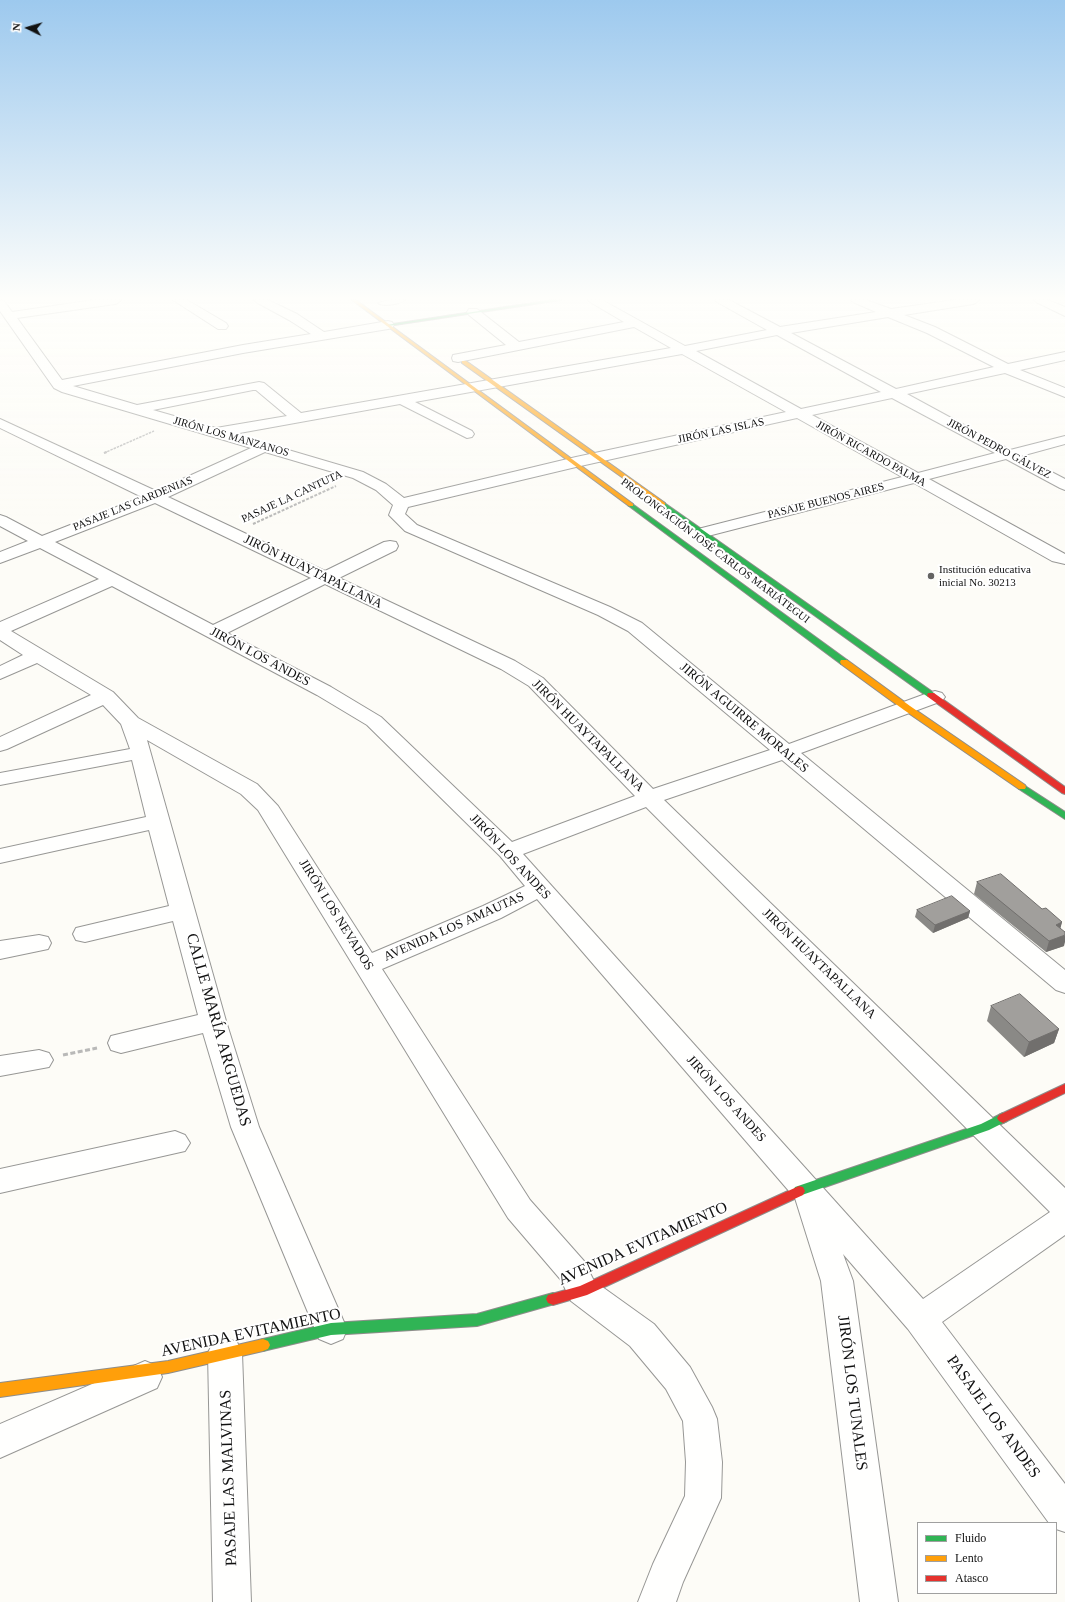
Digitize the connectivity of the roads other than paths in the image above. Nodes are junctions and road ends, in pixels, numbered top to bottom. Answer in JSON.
{"nodes":[{"id":1,"x":54,"y":375,"type":"edge"},
{"id":2,"x":120,"y":375,"type":"edge"},
{"id":3,"x":458,"y":375,"type":"edge"},
{"id":4,"x":483,"y":375,"type":"edge"},
{"id":5,"x":542,"y":375,"type":"edge"},
{"id":6,"x":727,"y":375,"type":"edge"},
{"id":7,"x":860,"y":375,"type":"edge"},
{"id":8,"x":980,"y":375,"type":"edge"},
{"id":9,"x":1020,"y":375,"type":"edge"},
{"id":10,"x":495,"y":383,"type":"junction"},
{"id":11,"x":474,"y":386,"type":"junction"},
{"id":12,"x":63,"y":387,"type":"junction"},
{"id":13,"x":894,"y":393,"type":"junction"},
{"id":14,"x":1065,"y":394,"type":"edge"},
{"id":15,"x":400,"y":399,"type":"junction"},
{"id":16,"x":135,"y":410,"type":"junction"},
{"id":17,"x":799,"y":414,"type":"junction"},
{"id":18,"x":297,"y":417,"type":"junction"},
{"id":19,"x":0,"y":423,"type":"edge"},
{"id":20,"x":215,"y":433,"type":"junction"},
{"id":21,"x":468,"y":434,"type":"dead end"},
{"id":22,"x":1065,"y":440,"type":"edge"},
{"id":23,"x":265,"y":447,"type":"junction"},
{"id":24,"x":1009,"y":455,"type":"junction"},
{"id":25,"x":600,"y":458,"type":"junction"},
{"id":26,"x":576,"y":462,"type":"junction"},
{"id":27,"x":915,"y":478,"type":"junction"},
{"id":28,"x":1065,"y":485,"type":"edge"},
{"id":29,"x":156,"y":497,"type":"junction"},
{"id":30,"x":401,"y":504,"type":"junction"},
{"id":31,"x":0,"y":520,"type":"edge"},
{"id":32,"x":704,"y":532,"type":"junction"},
{"id":33,"x":42,"y":541,"type":"junction"},
{"id":34,"x":390,"y":546,"type":"dead end"},
{"id":35,"x":0,"y":558,"type":"edge"},
{"id":36,"x":1065,"y":559,"type":"edge"},
{"id":37,"x":324,"y":578,"type":"junction"},
{"id":38,"x":113,"y":579,"type":"junction"},
{"id":39,"x":0,"y":630,"type":"edge"},
{"id":40,"x":214,"y":632,"type":"junction"},
{"id":41,"x":37,"y":656,"type":"junction"},
{"id":42,"x":0,"y":673,"type":"edge"},
{"id":43,"x":106,"y":696,"type":"junction"},
{"id":44,"x":935,"y":697,"type":"junction"},
{"id":45,"x":907,"y":708,"type":"junction"},
{"id":46,"x":131,"y":722,"type":"junction"},
{"id":47,"x":0,"y":745,"type":"edge"},
{"id":48,"x":785,"y":752,"type":"junction"},
{"id":49,"x":127,"y":755,"type":"dead end"},
{"id":50,"x":0,"y":780,"type":"edge"},
{"id":51,"x":1065,"y":791,"type":"edge"},
{"id":52,"x":649,"y":798,"type":"junction"},
{"id":53,"x":1065,"y":816,"type":"edge"},
{"id":54,"x":158,"y":821,"type":"junction"},
{"id":55,"x":508,"y":852,"type":"junction"},
{"id":56,"x":0,"y":856,"type":"edge"},
{"id":57,"x":540,"y":888,"type":"junction"},
{"id":58,"x":183,"y":911,"type":"junction"},
{"id":59,"x":85,"y":934,"type":"dead end"},
{"id":60,"x":39,"y":943,"type":"dead end"},
{"id":61,"x":0,"y":950,"type":"edge"},
{"id":62,"x":367,"y":965,"type":"junction"},
{"id":63,"x":1065,"y":984,"type":"edge"},
{"id":64,"x":213,"y":1021,"type":"junction"},
{"id":65,"x":121,"y":1043,"type":"road end"},
{"id":66,"x":39,"y":1060,"type":"road end"},
{"id":67,"x":0,"y":1066,"type":"edge"},
{"id":68,"x":1065,"y":1088,"type":"edge"},
{"id":69,"x":985,"y":1127,"type":"junction"},
{"id":70,"x":175,"y":1143,"type":"dead end"},
{"id":71,"x":0,"y":1181,"type":"edge"},
{"id":72,"x":805,"y":1188,"type":"junction"},
{"id":73,"x":1065,"y":1207,"type":"edge"},
{"id":74,"x":1065,"y":1218,"type":"edge"},
{"id":75,"x":582,"y":1291,"type":"junction"},
{"id":76,"x":920,"y":1319,"type":"junction"},
{"id":77,"x":331,"y":1329,"type":"junction"},
{"id":78,"x":226,"y":1353,"type":"junction"},
{"id":79,"x":168,"y":1367,"type":"junction"},
{"id":80,"x":0,"y":1390,"type":"edge"},
{"id":81,"x":0,"y":1441,"type":"edge"},
{"id":82,"x":1065,"y":1514,"type":"edge"},
{"id":83,"x":232,"y":1602,"type":"edge"},
{"id":84,"x":657,"y":1602,"type":"edge"},
{"id":85,"x":879,"y":1602,"type":"edge"}],
"edges":[{"from":1,"to":12,"type":"street"},
{"from":2,"to":12,"type":"street"},
{"from":3,"to":11,"type":"street","name":"PROLONGACIÓN JOSÉ CARLOS MARIÁTEGUI"},
{"from":4,"to":10,"type":"street","name":"PROLONGACIÓN JOSÉ CARLOS MARIÁTEGUI"},
{"from":5,"to":10,"type":"street"},
{"from":6,"to":17,"type":"street","name":"JIRÓN RICARDO PALMA"},
{"from":7,"to":13,"type":"street","name":"JIRÓN PEDRO GÁLVEZ"},
{"from":8,"to":13,"type":"street","name":"JIRÓN LAS ISLAS"},
{"from":9,"to":14,"type":"street"},
{"from":10,"to":11,"type":"street"},
{"from":10,"to":25,"type":"street","name":"PROLONGACIÓN JOSÉ CARLOS MARIÁTEGUI"},
{"from":11,"to":15,"type":"street"},
{"from":11,"to":26,"type":"street","name":"PROLONGACIÓN JOSÉ CARLOS MARIÁTEGUI"},
{"from":12,"to":16,"type":"street","name":"JIRÓN LOS MANZANOS"},
{"from":13,"to":17,"type":"street","name":"JIRÓN LAS ISLAS"},
{"from":13,"to":24,"type":"street","name":"JIRÓN PEDRO GÁLVEZ"},
{"from":15,"to":18,"type":"street"},
{"from":15,"to":21,"type":"street"},
{"from":16,"to":18,"type":"street"},
{"from":16,"to":20,"type":"street","name":"JIRÓN LOS MANZANOS"},
{"from":17,"to":25,"type":"street","name":"JIRÓN LAS ISLAS"},
{"from":17,"to":27,"type":"street","name":"JIRÓN RICARDO PALMA"},
{"from":18,"to":20,"type":"street"},
{"from":19,"to":29,"type":"street","name":"JIRÓN HUAYTAPALLANA"},
{"from":20,"to":23,"type":"street","name":"JIRÓN LOS MANZANOS"},
{"from":22,"to":24,"type":"street","name":"PASAJE BUENOS AIRES"},
{"from":23,"to":29,"type":"street","name":"PASAJE LAS GARDENIAS"},
{"from":23,"to":30,"type":"street","name":"JIRÓN LOS MANZANOS"},
{"from":24,"to":27,"type":"street","name":"PASAJE BUENOS AIRES"},
{"from":24,"to":28,"type":"street","name":"JIRÓN PEDRO GÁLVEZ"},
{"from":25,"to":26,"type":"street","name":"JIRÓN LAS ISLAS"},
{"from":25,"to":32,"type":"street","name":"PROLONGACIÓN JOSÉ CARLOS MARIÁTEGUI"},
{"from":26,"to":30,"type":"street","name":"JIRÓN LAS ISLAS"},
{"from":26,"to":45,"type":"street","name":"PROLONGACIÓN JOSÉ CARLOS MARIÁTEGUI"},
{"from":27,"to":32,"type":"street","name":"PASAJE BUENOS AIRES"},
{"from":27,"to":36,"type":"street","name":"JIRÓN RICARDO PALMA"},
{"from":29,"to":33,"type":"street","name":"PASAJE LAS GARDENIAS"},
{"from":29,"to":37,"type":"street","name":"JIRÓN HUAYTAPALLANA"},
{"from":30,"to":48,"type":"street","name":"JIRÓN AGUIRRE MORALES"},
{"from":31,"to":33,"type":"street","name":"JIRÓN LOS ANDES"},
{"from":32,"to":44,"type":"street","name":"PROLONGACIÓN JOSÉ CARLOS MARIÁTEGUI"},
{"from":33,"to":35,"type":"street","name":"PASAJE LAS GARDENIAS"},
{"from":33,"to":38,"type":"street","name":"JIRÓN LOS ANDES"},
{"from":34,"to":37,"type":"street"},
{"from":37,"to":40,"type":"street"},
{"from":37,"to":52,"type":"street","name":"JIRÓN HUAYTAPALLANA"},
{"from":38,"to":39,"type":"street"},
{"from":38,"to":40,"type":"street","name":"JIRÓN LOS ANDES"},
{"from":39,"to":41,"type":"street","name":"JIRÓN LOS NEVADOS"},
{"from":40,"to":55,"type":"street","name":"JIRÓN LOS ANDES"},
{"from":41,"to":42,"type":"street"},
{"from":41,"to":43,"type":"street","name":"JIRÓN LOS NEVADOS"},
{"from":43,"to":46,"type":"street","name":"JIRÓN LOS NEVADOS"},
{"from":43,"to":47,"type":"street"},
{"from":44,"to":45,"type":"street"},
{"from":44,"to":51,"type":"street","name":"PROLONGACIÓN JOSÉ CARLOS MARIÁTEGUI"},
{"from":45,"to":48,"type":"street"},
{"from":45,"to":53,"type":"street","name":"PROLONGACIÓN JOSÉ CARLOS MARIÁTEGUI"},
{"from":46,"to":54,"type":"street","name":"CALLE MARÍA ARGUEDAS"},
{"from":46,"to":62,"type":"street","name":"JIRÓN LOS NEVADOS"},
{"from":48,"to":52,"type":"street"},
{"from":48,"to":63,"type":"street","name":"JIRÓN AGUIRRE MORALES"},
{"from":49,"to":50,"type":"street"},
{"from":52,"to":55,"type":"street"},
{"from":52,"to":69,"type":"street","name":"JIRÓN HUAYTAPALLANA"},
{"from":54,"to":56,"type":"street"},
{"from":54,"to":58,"type":"street","name":"CALLE MARÍA ARGUEDAS"},
{"from":55,"to":57,"type":"street","name":"JIRÓN LOS ANDES"},
{"from":57,"to":62,"type":"street","name":"AVENIDA LOS AMAUTAS"},
{"from":57,"to":72,"type":"street","name":"JIRÓN LOS ANDES"},
{"from":58,"to":59,"type":"street"},
{"from":58,"to":64,"type":"street","name":"CALLE MARÍA ARGUEDAS"},
{"from":60,"to":61,"type":"street"},
{"from":62,"to":75,"type":"street","name":"JIRÓN LOS NEVADOS"},
{"from":64,"to":65,"type":"street"},
{"from":64,"to":77,"type":"street","name":"CALLE MARÍA ARGUEDAS"},
{"from":66,"to":67,"type":"street"},
{"from":68,"to":69,"type":"street","name":"AVENIDA EVITAMIENTO"},
{"from":69,"to":72,"type":"street","name":"AVENIDA EVITAMIENTO"},
{"from":69,"to":73,"type":"street","name":"JIRÓN HUAYTAPALLANA"},
{"from":70,"to":71,"type":"street"},
{"from":72,"to":75,"type":"street","name":"AVENIDA EVITAMIENTO"},
{"from":72,"to":76,"type":"street","name":"JIRÓN LOS ANDES"},
{"from":72,"to":85,"type":"street","name":"JIRÓN LOS TUNALES"},
{"from":74,"to":76,"type":"street"},
{"from":75,"to":77,"type":"street","name":"AVENIDA EVITAMIENTO"},
{"from":75,"to":84,"type":"street"},
{"from":76,"to":82,"type":"street","name":"PASAJE LOS ANDES"},
{"from":77,"to":78,"type":"street","name":"AVENIDA EVITAMIENTO"},
{"from":78,"to":79,"type":"street","name":"AVENIDA EVITAMIENTO"},
{"from":78,"to":83,"type":"street","name":"PASAJE LAS MALVINAS"},
{"from":79,"to":80,"type":"street","name":"AVENIDA EVITAMIENTO"},
{"from":79,"to":81,"type":"street"}]}
